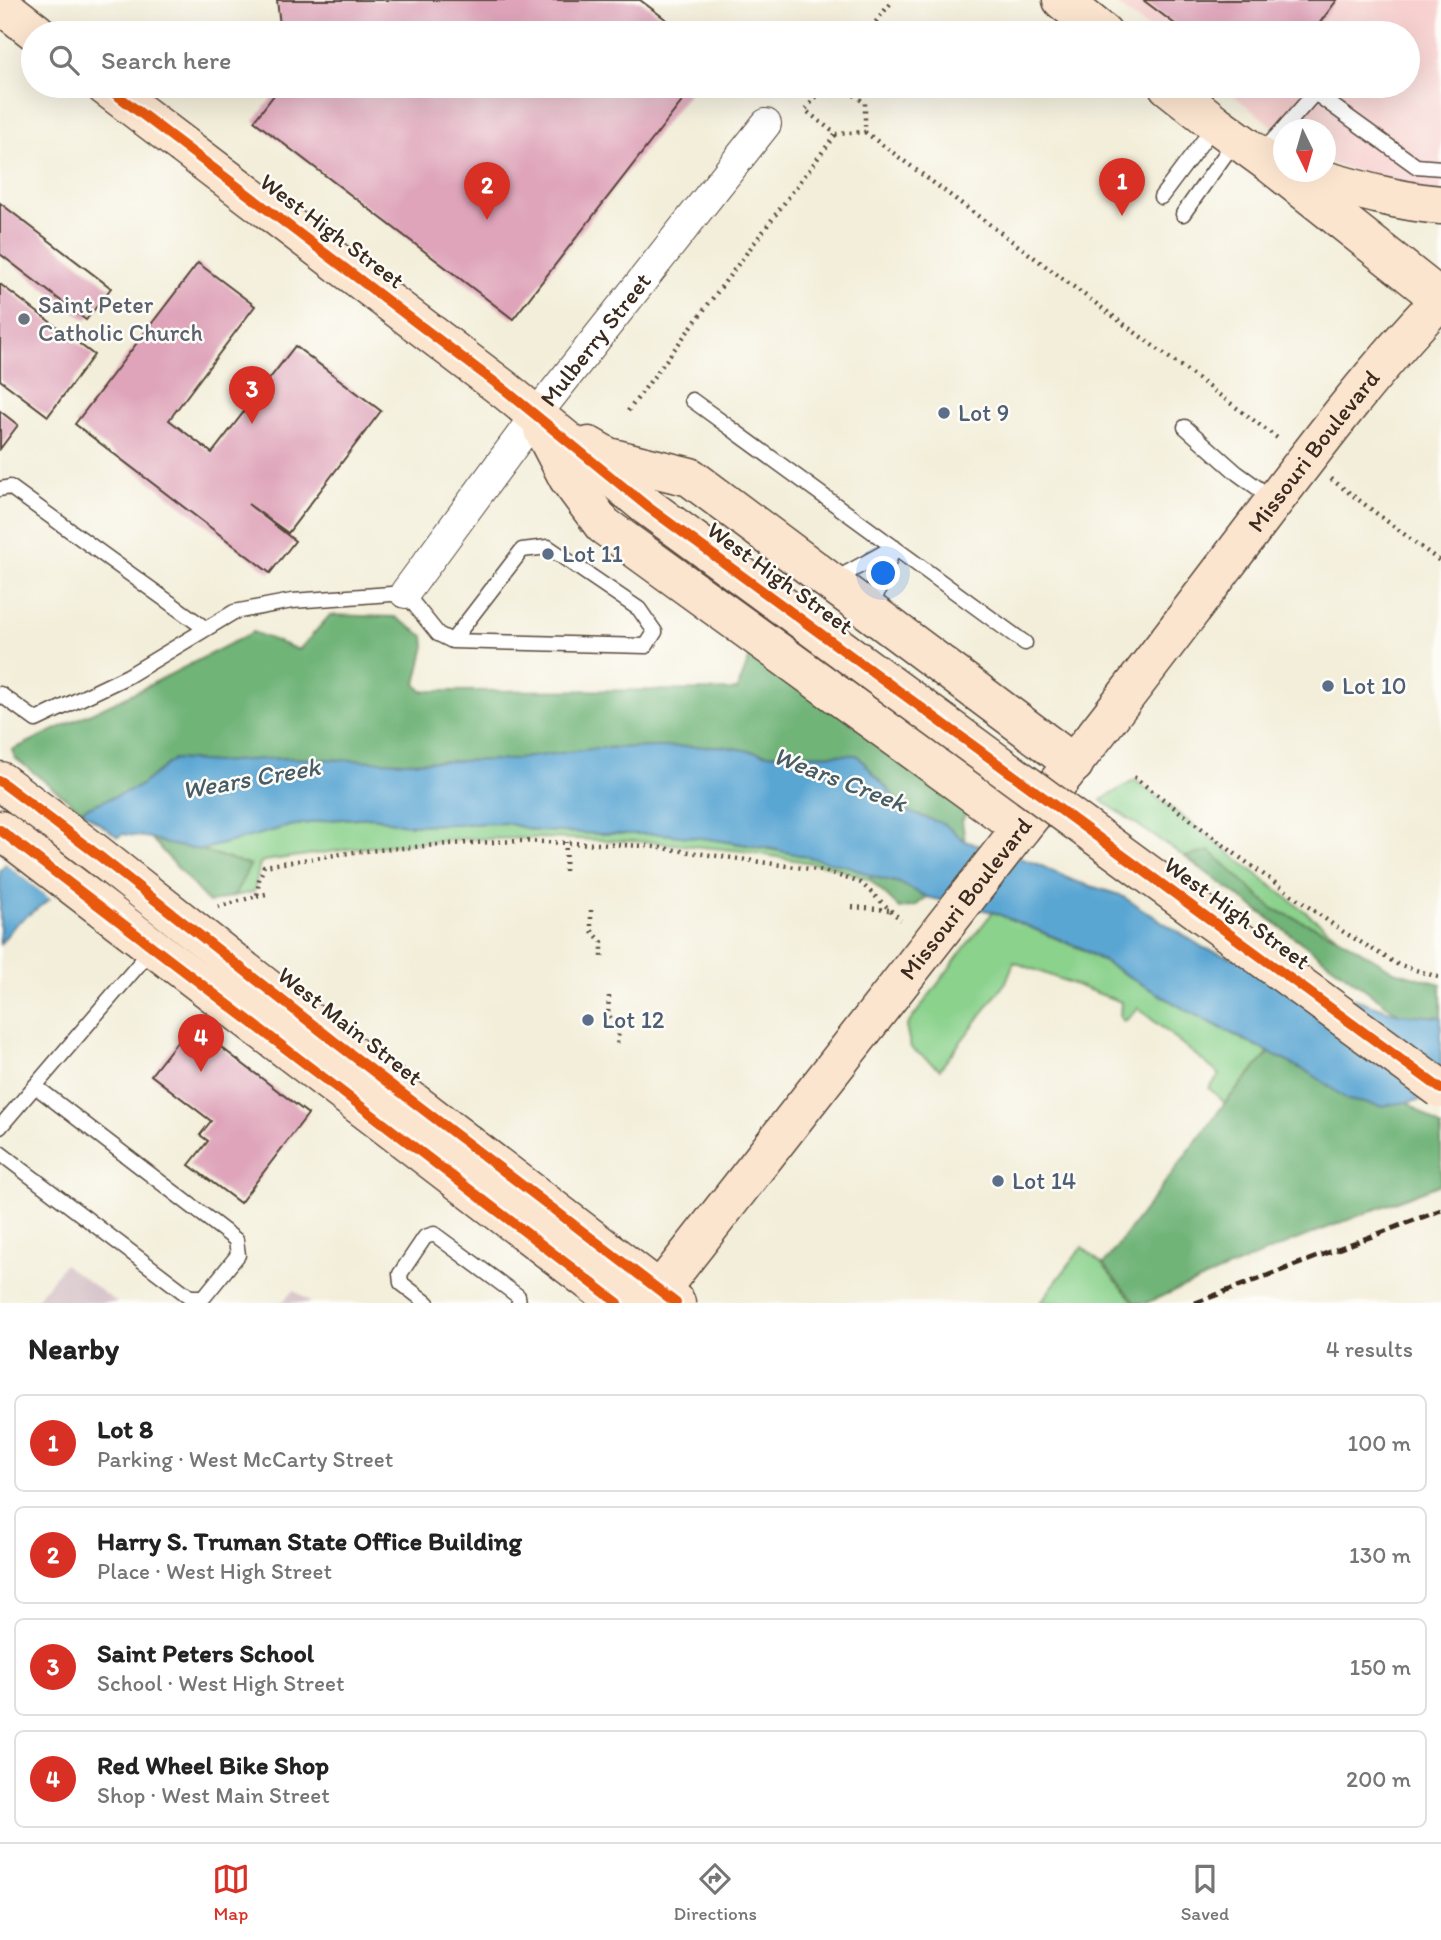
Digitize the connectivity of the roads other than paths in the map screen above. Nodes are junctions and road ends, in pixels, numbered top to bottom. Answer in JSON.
{"nodes":[{"id":1,"x":1062,"y":0,"type":"edge"},
{"id":2,"x":1088,"y":21,"type":"edge"},
{"id":3,"x":121,"y":98,"type":"edge"},
{"id":4,"x":1184,"y":98,"type":"edge"},
{"id":5,"x":1310,"y":98,"type":"edge"},
{"id":6,"x":1329,"y":98,"type":"edge"},
{"id":7,"x":766,"y":124,"type":"dead end"},
{"id":8,"x":1260,"y":154,"type":"edge"},
{"id":9,"x":1441,"y":168,"type":"edge"},
{"id":10,"x":1161,"y":197,"type":"dead end"},
{"id":11,"x":1441,"y":205,"type":"edge"},
{"id":12,"x":1183,"y":214,"type":"dead end"},
{"id":13,"x":1441,"y":299,"type":"edge"},
{"id":14,"x":692,"y":400,"type":"dead end"},
{"id":15,"x":536,"y":415,"type":"junction"},
{"id":16,"x":1185,"y":427,"type":"dead end"},
{"id":17,"x":0,"y":489,"type":"edge"},
{"id":18,"x":1275,"y":500,"type":"junction"},
{"id":19,"x":894,"y":547,"type":"junction"},
{"id":20,"x":831,"y":582,"type":"junction"},
{"id":21,"x":405,"y":593,"type":"junction"},
{"id":22,"x":870,"y":611,"type":"junction"},
{"id":23,"x":206,"y":629,"type":"junction"},
{"id":24,"x":452,"y":641,"type":"junction"},
{"id":25,"x":1026,"y":643,"type":"dead end"},
{"id":26,"x":0,"y":694,"type":"edge"},
{"id":27,"x":1074,"y":764,"type":"junction"},
{"id":28,"x":0,"y":781,"type":"edge"},
{"id":29,"x":1021,"y":828,"type":"junction"},
{"id":30,"x":12,"y":839,"type":"edge"},
{"id":31,"x":153,"y":948,"type":"junction"},
{"id":32,"x":35,"y":1086,"type":"junction"},
{"id":33,"x":1441,"y":1089,"type":"edge"},
{"id":34,"x":0,"y":1127,"type":"edge"},
{"id":35,"x":0,"y":1153,"type":"edge"},
{"id":36,"x":662,"y":1299,"type":"edge"},
{"id":37,"x":427,"y":1303,"type":"edge"},
{"id":38,"x":519,"y":1303,"type":"edge"},
{"id":39,"x":618,"y":1303,"type":"edge"}],
"edges":[{"from":1,"to":2,"type":"street"},
{"from":3,"to":15,"type":"street","name":"West High Street"},
{"from":4,"to":8,"type":"street"},
{"from":5,"to":8,"type":"lane"},
{"from":6,"to":9,"type":"lane"},
{"from":7,"to":15,"type":"street","name":"Mulberry Street"},
{"from":8,"to":10,"type":"lane"},
{"from":8,"to":11,"type":"street"},
{"from":8,"to":12,"type":"lane"},
{"from":8,"to":13,"type":"street"},
{"from":13,"to":18,"type":"street","name":"Missouri Boulevard"},
{"from":14,"to":19,"type":"lane"},
{"from":15,"to":20,"type":"street"},
{"from":15,"to":21,"type":"street","name":"Mulberry Street"},
{"from":15,"to":29,"type":"street"},
{"from":15,"to":33,"type":"street","name":"West High Street","bridge":true},
{"from":16,"to":18,"type":"lane"},
{"from":17,"to":23,"type":"lane"},
{"from":18,"to":27,"type":"street","name":"Missouri Boulevard"},
{"from":19,"to":20,"type":"lane"},
{"from":19,"to":22,"type":"lane"},
{"from":19,"to":25,"type":"lane"},
{"from":20,"to":22,"type":"street"},
{"from":21,"to":23,"type":"lane"},
{"from":21,"to":24,"type":"lane"},
{"from":22,"to":27,"type":"street"},
{"from":23,"to":26,"type":"lane"},
{"from":24,"to":24,"type":"lane"},
{"from":27,"to":29,"type":"street","name":"Missouri Boulevard"},
{"from":28,"to":36,"type":"street","name":"West Main Street"},
{"from":29,"to":36,"type":"street","name":"Missouri Boulevard"},
{"from":30,"to":31,"type":"street"},
{"from":31,"to":32,"type":"lane"},
{"from":31,"to":39,"type":"street"},
{"from":32,"to":34,"type":"lane"},
{"from":32,"to":35,"type":"lane"},
{"from":37,"to":38,"type":"lane"}]}
